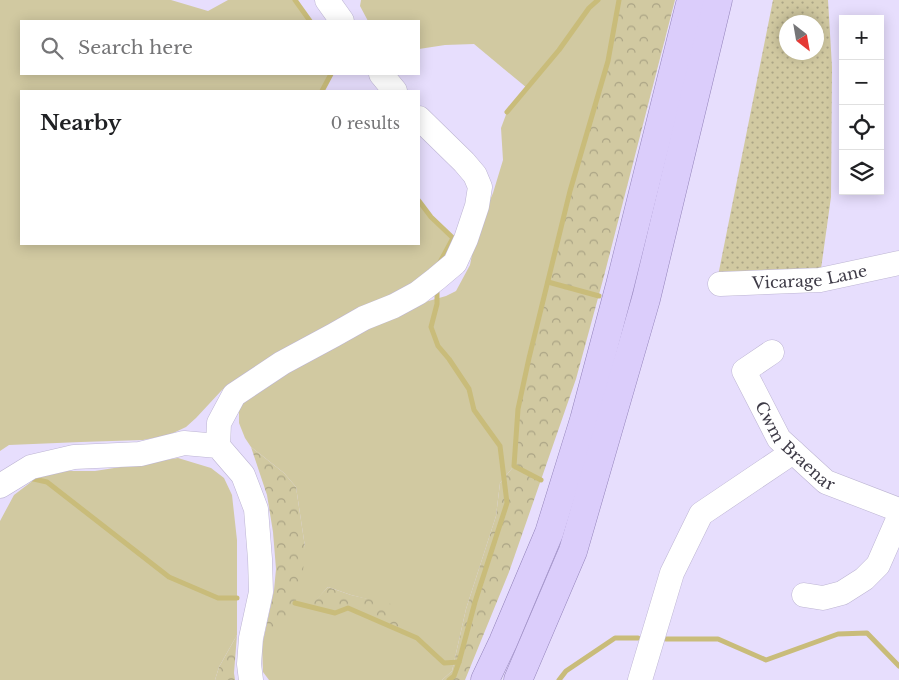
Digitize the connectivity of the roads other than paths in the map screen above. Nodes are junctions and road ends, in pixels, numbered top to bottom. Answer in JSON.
{"nodes":[{"id":1,"x":327,"y":0,"type":"edge"},
{"id":2,"x":691,"y":0,"type":"edge"},
{"id":3,"x":718,"y":0,"type":"edge"},
{"id":4,"x":341,"y":20,"type":"edge"},
{"id":5,"x":382,"y":75,"type":"edge"},
{"id":6,"x":394,"y":90,"type":"edge"},
{"id":7,"x":420,"y":119,"type":"edge"},
{"id":8,"x":899,"y":262,"type":"edge"},
{"id":9,"x":720,"y":284,"type":"dead end"},
{"id":10,"x":772,"y":352,"type":"dead end"},
{"id":11,"x":218,"y":446,"type":"junction"},
{"id":12,"x":794,"y":452,"type":"junction"},
{"id":13,"x":0,"y":486,"type":"edge"},
{"id":14,"x":899,"y":510,"type":"edge"},
{"id":15,"x":899,"y":517,"type":"edge"},
{"id":16,"x":804,"y":595,"type":"dead end"},
{"id":17,"x":251,"y":680,"type":"edge"},
{"id":18,"x":484,"y":680,"type":"edge"},
{"id":19,"x":518,"y":680,"type":"edge"},
{"id":20,"x":640,"y":680,"type":"edge"}],
"edges":[{"from":1,"to":4,"type":"street"},
{"from":2,"to":18,"type":"main road"},
{"from":3,"to":19,"type":"main road"},
{"from":5,"to":6,"type":"street"},
{"from":7,"to":11,"type":"street"},
{"from":8,"to":9,"type":"street","name":"Vicarage Lane"},
{"from":10,"to":12,"type":"street","name":"Cwm Braenar"},
{"from":11,"to":13,"type":"street"},
{"from":11,"to":17,"type":"street"},
{"from":12,"to":14,"type":"street","name":"Cwm Braenar"},
{"from":12,"to":20,"type":"street"},
{"from":15,"to":16,"type":"street"}]}
